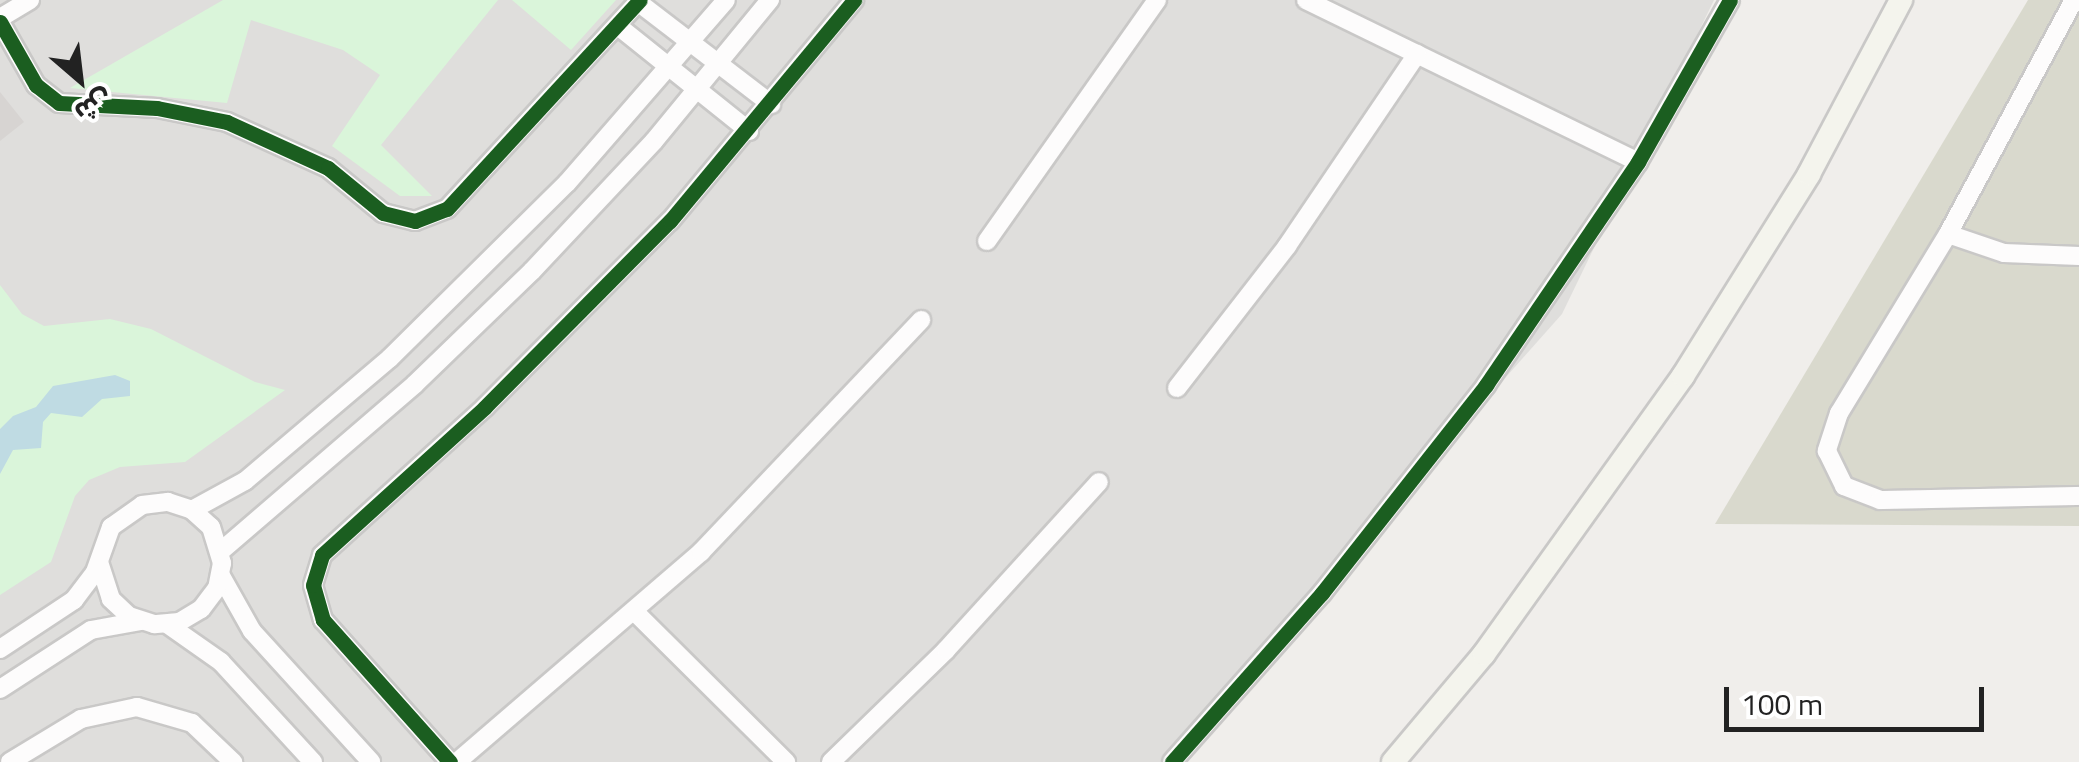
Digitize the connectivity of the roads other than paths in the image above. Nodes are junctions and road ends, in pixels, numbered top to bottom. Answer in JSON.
{"nodes":[{"id":1,"x":30,"y":0,"type":"edge"},
{"id":2,"x":726,"y":0,"type":"edge"},
{"id":3,"x":770,"y":0,"type":"edge"},
{"id":4,"x":854,"y":0,"type":"edge"},
{"id":5,"x":1158,"y":0,"type":"edge"},
{"id":6,"x":1306,"y":0,"type":"edge"},
{"id":7,"x":1730,"y":0,"type":"edge"},
{"id":8,"x":1901,"y":0,"type":"edge"},
{"id":9,"x":2074,"y":0,"type":"edge"},
{"id":10,"x":639,"y":1,"type":"edge"},
{"id":11,"x":0,"y":20,"type":"edge"},
{"id":12,"x":618,"y":26,"type":"junction"},
{"id":13,"x":692,"y":43,"type":"junction"},
{"id":14,"x":1417,"y":54,"type":"junction"},
{"id":15,"x":719,"y":64,"type":"junction"},
{"id":16,"x":670,"y":68,"type":"junction"},
{"id":17,"x":697,"y":90,"type":"junction"},
{"id":18,"x":771,"y":104,"type":"junction"},
{"id":19,"x":748,"y":131,"type":"junction"},
{"id":20,"x":1638,"y":162,"type":"junction"},
{"id":21,"x":1948,"y":234,"type":"junction"},
{"id":22,"x":987,"y":241,"type":"dead end"},
{"id":23,"x":2079,"y":256,"type":"edge"},
{"id":24,"x":921,"y":320,"type":"dead end"},
{"id":25,"x":1177,"y":388,"type":"dead end"},
{"id":26,"x":1100,"y":482,"type":"dead end"},
{"id":27,"x":2079,"y":496,"type":"edge"},
{"id":28,"x":192,"y":510,"type":"junction"},
{"id":29,"x":221,"y":551,"type":"junction"},
{"id":30,"x":100,"y":563,"type":"junction"},
{"id":31,"x":221,"y":576,"type":"junction"},
{"id":32,"x":636,"y":612,"type":"junction"},
{"id":33,"x":141,"y":621,"type":"junction"},
{"id":34,"x":166,"y":624,"type":"junction"},
{"id":35,"x":0,"y":650,"type":"edge"},
{"id":36,"x":0,"y":689,"type":"edge"},
{"id":37,"x":10,"y":762,"type":"edge"},
{"id":38,"x":233,"y":762,"type":"edge"},
{"id":39,"x":313,"y":762,"type":"edge"},
{"id":40,"x":371,"y":762,"type":"edge"},
{"id":41,"x":454,"y":762,"type":"edge"},
{"id":42,"x":786,"y":762,"type":"edge"},
{"id":43,"x":831,"y":762,"type":"edge"},
{"id":44,"x":1172,"y":762,"type":"edge"},
{"id":45,"x":1393,"y":762,"type":"edge"}],
"edges":[{"from":1,"to":11,"type":"street"},
{"from":2,"to":13,"type":"street"},
{"from":3,"to":15,"type":"street"},
{"from":4,"to":18,"type":"street"},
{"from":5,"to":22,"type":"street"},
{"from":6,"to":14,"type":"street"},
{"from":7,"to":20,"type":"street"},
{"from":8,"to":45,"type":"main road"},
{"from":9,"to":21,"type":"street"},
{"from":10,"to":12,"type":"street"},
{"from":10,"to":13,"type":"street"},
{"from":11,"to":12,"type":"street"},
{"from":12,"to":16,"type":"street"},
{"from":13,"to":15,"type":"street"},
{"from":13,"to":16,"type":"street"},
{"from":14,"to":20,"type":"street"},
{"from":14,"to":25,"type":"street"},
{"from":15,"to":17,"type":"street"},
{"from":15,"to":18,"type":"street"},
{"from":16,"to":17,"type":"street"},
{"from":16,"to":28,"type":"street"},
{"from":17,"to":19,"type":"street"},
{"from":17,"to":29,"type":"street"},
{"from":18,"to":19,"type":"street"},
{"from":19,"to":41,"type":"street"},
{"from":20,"to":44,"type":"street"},
{"from":21,"to":23,"type":"street"},
{"from":21,"to":27,"type":"street"},
{"from":24,"to":32,"type":"street"},
{"from":26,"to":43,"type":"street"},
{"from":28,"to":29,"type":"street"},
{"from":28,"to":30,"type":"street"},
{"from":29,"to":31,"type":"street"},
{"from":30,"to":33,"type":"street"},
{"from":30,"to":35,"type":"street"},
{"from":31,"to":34,"type":"street"},
{"from":31,"to":40,"type":"street"},
{"from":32,"to":41,"type":"street"},
{"from":32,"to":42,"type":"street"},
{"from":33,"to":34,"type":"street"},
{"from":33,"to":36,"type":"street"},
{"from":34,"to":39,"type":"street"},
{"from":37,"to":38,"type":"street"}]}
